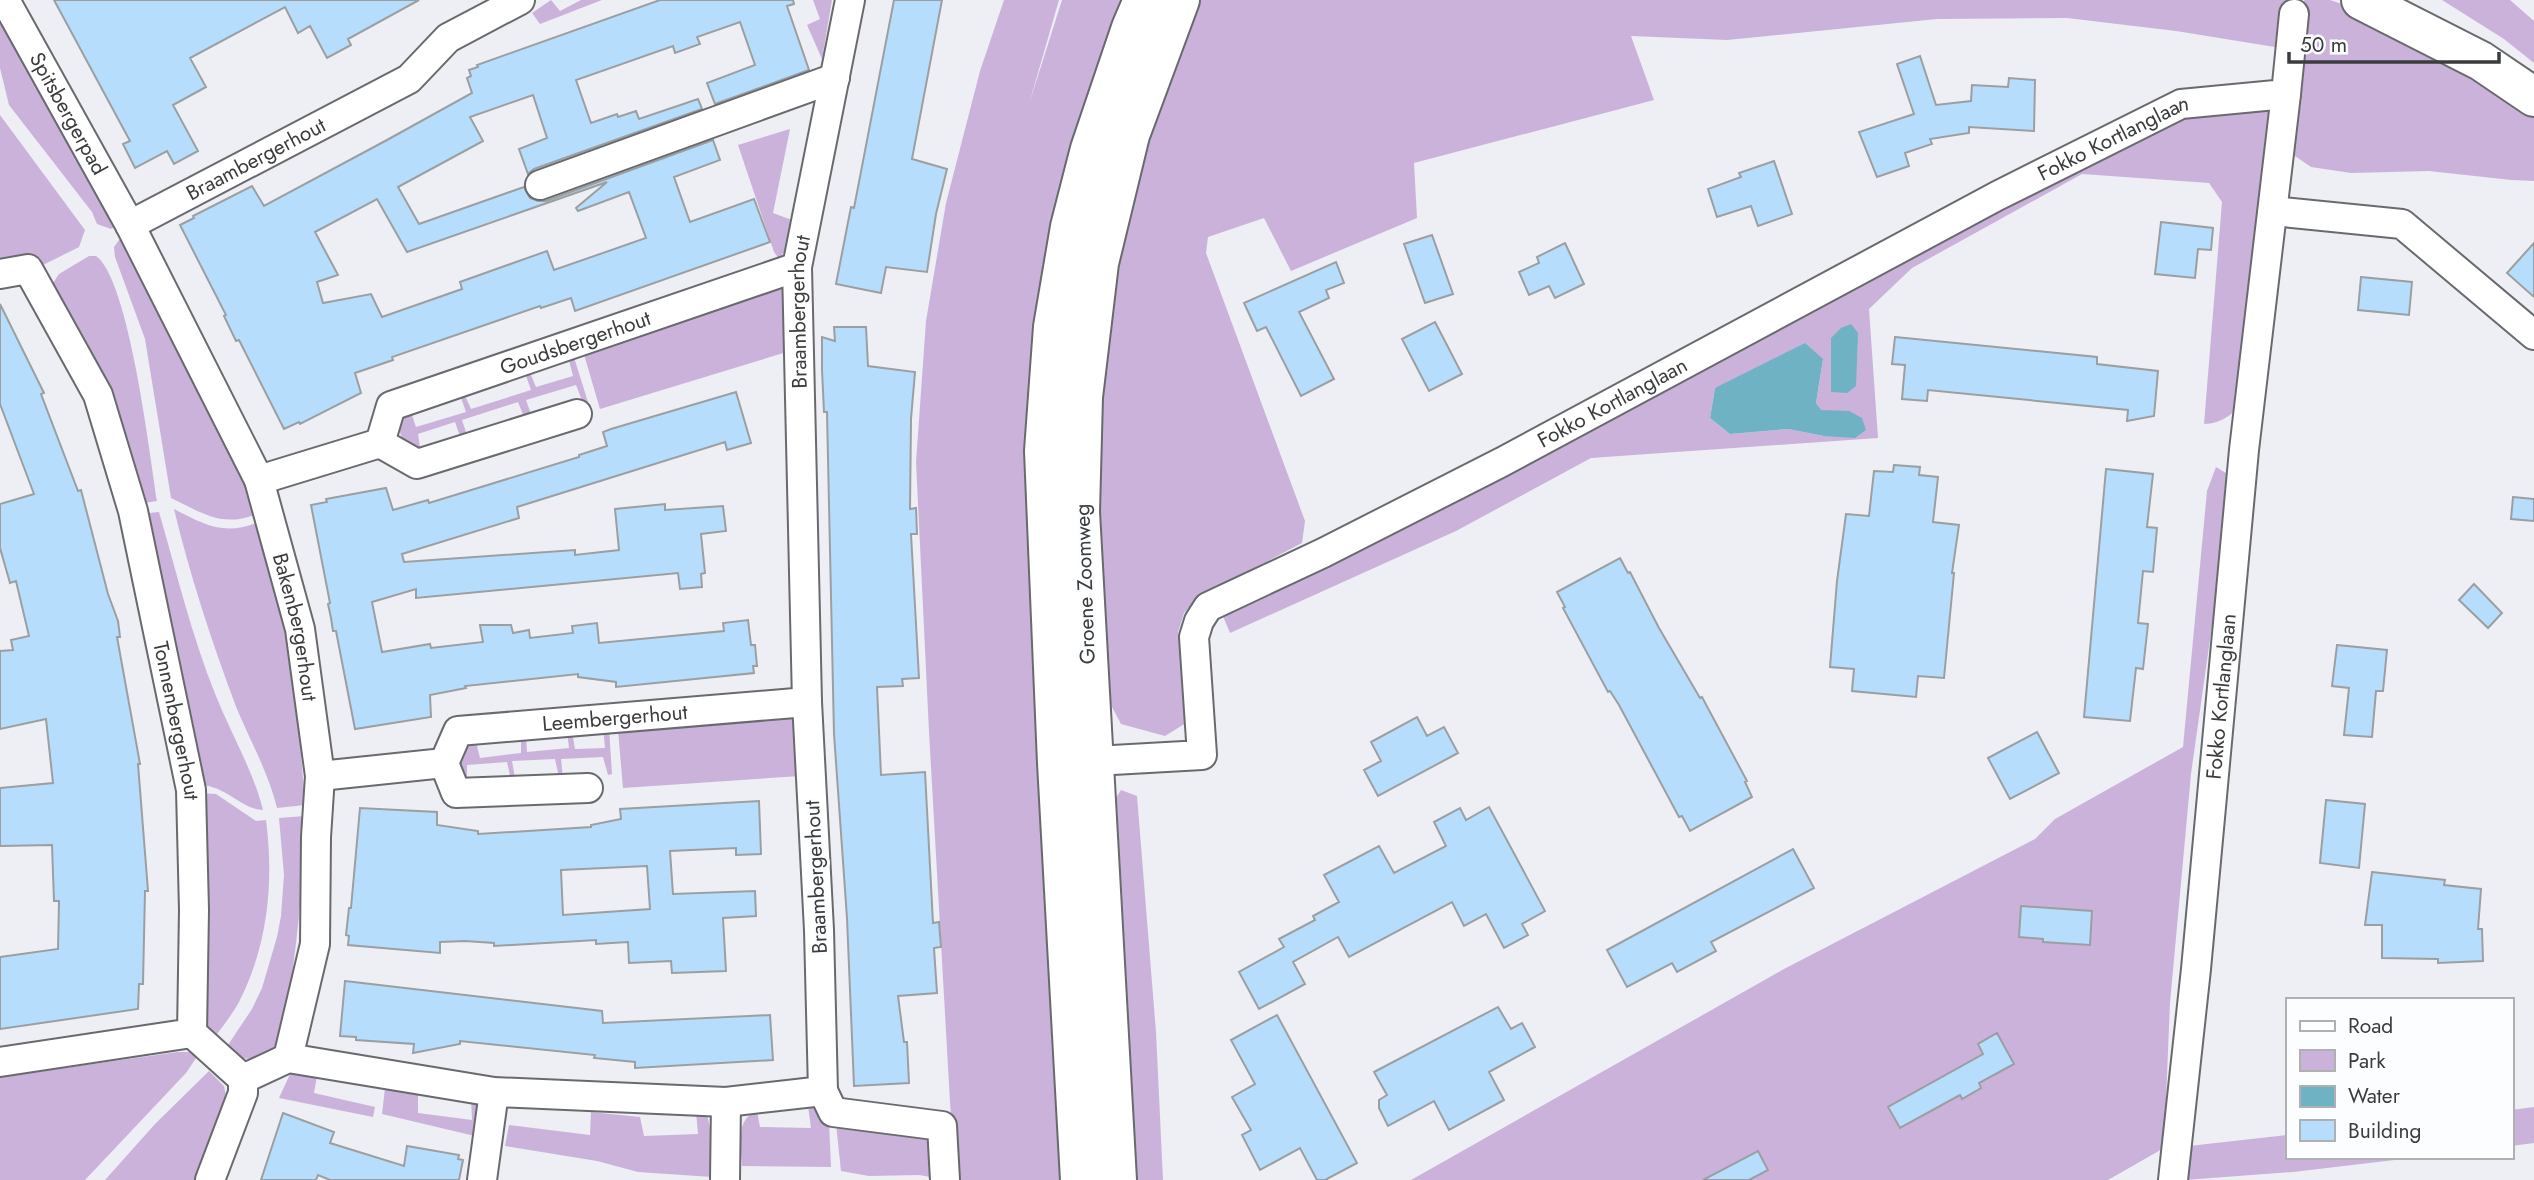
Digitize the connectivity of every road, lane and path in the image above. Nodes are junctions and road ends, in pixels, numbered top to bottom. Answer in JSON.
{"nodes":[{"id":1,"x":5,"y":0,"type":"edge"},
{"id":2,"x":520,"y":0,"type":"edge"},
{"id":3,"x":850,"y":0,"type":"edge"},
{"id":4,"x":1143,"y":0,"type":"edge"},
{"id":5,"x":1180,"y":0,"type":"edge"},
{"id":6,"x":2361,"y":0,"type":"edge"},
{"id":7,"x":2417,"y":0,"type":"edge"},
{"id":8,"x":2294,"y":14,"type":"dead end"},
{"id":9,"x":2534,"y":75,"type":"edge"},
{"id":10,"x":835,"y":78,"type":"junction"},
{"id":11,"x":2286,"y":94,"type":"junction"},
{"id":12,"x":2534,"y":97,"type":"edge"},
{"id":13,"x":540,"y":184,"type":"dead end"},
{"id":14,"x":2273,"y":211,"type":"junction"},
{"id":15,"x":130,"y":225,"type":"junction"},
{"id":16,"x":796,"y":267,"type":"junction"},
{"id":17,"x":0,"y":274,"type":"edge"},
{"id":18,"x":2534,"y":335,"type":"edge"},
{"id":19,"x":577,"y":414,"type":"dead end"},
{"id":20,"x":380,"y":443,"type":"junction"},
{"id":21,"x":259,"y":480,"type":"junction"},
{"id":22,"x":807,"y":702,"type":"junction"},
{"id":23,"x":1075,"y":762,"type":"junction"},
{"id":24,"x":444,"y":763,"type":"junction"},
{"id":25,"x":320,"y":776,"type":"junction"},
{"id":26,"x":588,"y":788,"type":"dead end"},
{"id":27,"x":192,"y":1033,"type":"junction"},
{"id":28,"x":288,"y":1058,"type":"junction"},
{"id":29,"x":0,"y":1062,"type":"edge"},
{"id":30,"x":243,"y":1079,"type":"junction"},
{"id":31,"x":823,"y":1091,"type":"junction"},
{"id":32,"x":494,"y":1092,"type":"junction"},
{"id":33,"x":726,"y":1102,"type":"junction"},
{"id":34,"x":210,"y":1180,"type":"edge"},
{"id":35,"x":482,"y":1180,"type":"edge"},
{"id":36,"x":725,"y":1180,"type":"edge"},
{"id":37,"x":945,"y":1180,"type":"edge"},
{"id":38,"x":1080,"y":1180,"type":"edge"},
{"id":39,"x":1117,"y":1180,"type":"edge"},
{"id":40,"x":2173,"y":1180,"type":"edge"}],
"edges":[{"from":1,"to":15,"type":"street","name":"Spitsbergerpad"},
{"from":2,"to":15,"type":"street","name":"Braambergerhout"},
{"from":3,"to":10,"type":"street","name":"Braambergerhout"},
{"from":4,"to":23,"type":"main road","name":"Groene Zoomweg"},
{"from":5,"to":23,"type":"main road","name":"Groene Zoomweg"},
{"from":6,"to":12,"type":"main road"},
{"from":7,"to":9,"type":"main road"},
{"from":8,"to":11,"type":"street","name":"Fokko Kortlanglaan"},
{"from":10,"to":13,"type":"street"},
{"from":10,"to":16,"type":"street","name":"Braambergerhout"},
{"from":11,"to":14,"type":"street","name":"Fokko Kortlanglaan"},
{"from":11,"to":23,"type":"street","name":"Fokko Kortlanglaan"},
{"from":14,"to":18,"type":"street"},
{"from":14,"to":40,"type":"street","name":"Fokko Kortlanglaan"},
{"from":15,"to":21,"type":"street","name":"Bakenbergerhout"},
{"from":16,"to":20,"type":"street","name":"Goudsbergerhout"},
{"from":16,"to":22,"type":"street","name":"Braambergerhout"},
{"from":17,"to":27,"type":"street","name":"Tonnenbergerhout"},
{"from":19,"to":20,"type":"street"},
{"from":20,"to":21,"type":"street"},
{"from":21,"to":25,"type":"street","name":"Bakenbergerhout"},
{"from":22,"to":24,"type":"street","name":"Leembergerhout"},
{"from":22,"to":31,"type":"street","name":"Braambergerhout"},
{"from":23,"to":38,"type":"main road","name":"Groene Zoomweg"},
{"from":23,"to":39,"type":"main road","name":"Groene Zoomweg"},
{"from":24,"to":25,"type":"street"},
{"from":24,"to":26,"type":"street"},
{"from":25,"to":28,"type":"street","name":"Bakenbergerhout"},
{"from":27,"to":29,"type":"street"},
{"from":27,"to":30,"type":"street"},
{"from":28,"to":30,"type":"street"},
{"from":28,"to":32,"type":"street"},
{"from":30,"to":34,"type":"street"},
{"from":31,"to":33,"type":"street"},
{"from":31,"to":37,"type":"street"},
{"from":32,"to":33,"type":"street"},
{"from":32,"to":35,"type":"street"},
{"from":33,"to":36,"type":"street"}]}
